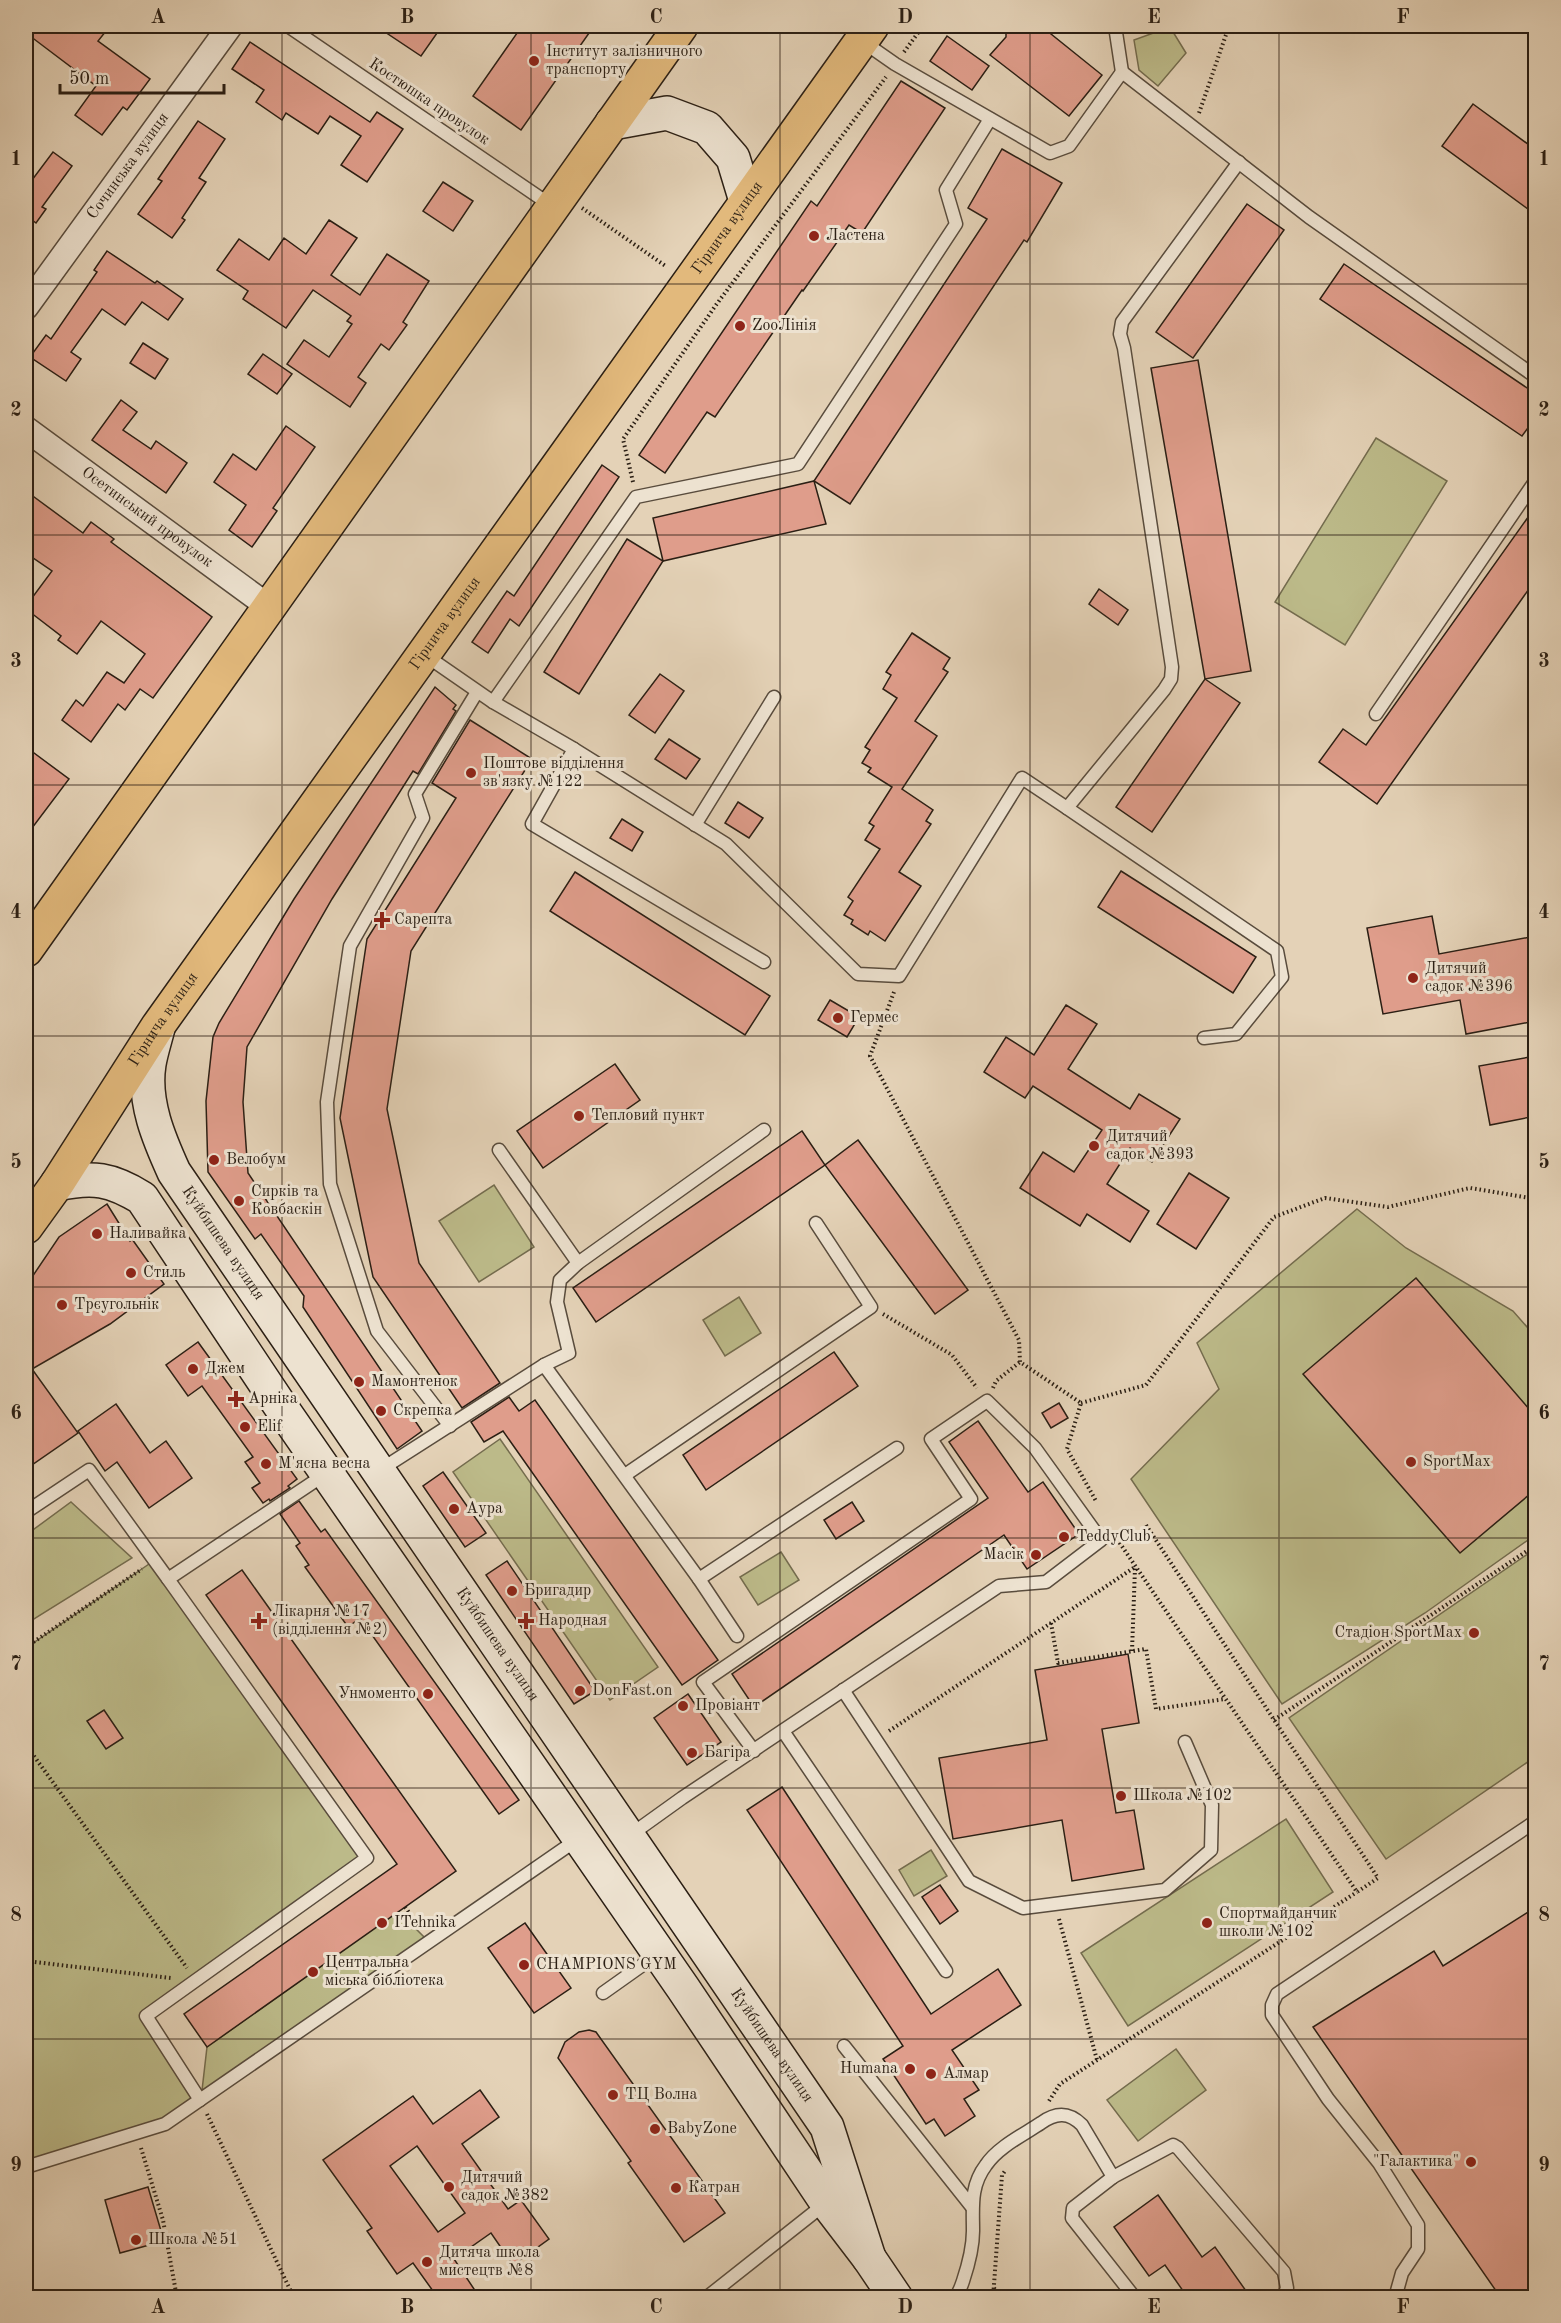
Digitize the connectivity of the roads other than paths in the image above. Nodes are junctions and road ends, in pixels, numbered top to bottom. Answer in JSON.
{"nodes":[{"id":1,"x":230,"y":26,"type":"edge"},
{"id":2,"x":288,"y":26,"type":"edge"},
{"id":3,"x":681,"y":26,"type":"edge"},
{"id":4,"x":1115,"y":26,"type":"edge"},
{"id":5,"x":866,"y":33,"type":"edge"},
{"id":6,"x":1122,"y":72,"type":"junction"},
{"id":7,"x":990,"y":119,"type":"junction"},
{"id":8,"x":612,"y":123,"type":"junction"},
{"id":9,"x":1239,"y":162,"type":"junction"},
{"id":10,"x":557,"y":200,"type":"junction"},
{"id":11,"x":746,"y":201,"type":"junction"},
{"id":12,"x":26,"y":307,"type":"edge"},
{"id":13,"x":1536,"y":377,"type":"edge"},
{"id":14,"x":26,"y":429,"type":"edge"},
{"id":15,"x":1536,"y":480,"type":"edge"},
{"id":16,"x":269,"y":607,"type":"junction"},
{"id":17,"x":423,"y":653,"type":"junction"},
{"id":18,"x":477,"y":692,"type":"junction"},
{"id":19,"x":774,"y":697,"type":"dead end"},
{"id":20,"x":493,"y":702,"type":"junction"},
{"id":21,"x":1376,"y":714,"type":"dead end"},
{"id":22,"x":574,"y":749,"type":"junction"},
{"id":23,"x":1066,"y":808,"type":"junction"},
{"id":24,"x":695,"y":825,"type":"junction"},
{"id":25,"x":26,"y":950,"type":"edge"},
{"id":26,"x":764,"y":962,"type":"dead end"},
{"id":27,"x":159,"y":1026,"type":"junction"},
{"id":28,"x":1204,"y":1038,"type":"dead end"},
{"id":29,"x":764,"y":1130,"type":"dead end"},
{"id":30,"x":499,"y":1150,"type":"dead end"},
{"id":31,"x":174,"y":1172,"type":"junction"},
{"id":32,"x":57,"y":1184,"type":"junction"},
{"id":33,"x":142,"y":1198,"type":"junction"},
{"id":34,"x":816,"y":1223,"type":"dead end"},
{"id":35,"x":26,"y":1227,"type":"edge"},
{"id":36,"x":578,"y":1263,"type":"junction"},
{"id":37,"x":544,"y":1365,"type":"junction"},
{"id":38,"x":450,"y":1426,"type":"junction"},
{"id":39,"x":897,"y":1448,"type":"dead end"},
{"id":40,"x":378,"y":1471,"type":"junction"},
{"id":41,"x":327,"y":1473,"type":"junction"},
{"id":42,"x":625,"y":1475,"type":"junction"},
{"id":43,"x":26,"y":1512,"type":"edge"},
{"id":44,"x":168,"y":1579,"type":"junction"},
{"id":45,"x":699,"y":1579,"type":"junction"},
{"id":46,"x":737,"y":1636,"type":"dead end"},
{"id":47,"x":843,"y":1690,"type":"junction"},
{"id":48,"x":783,"y":1731,"type":"junction"},
{"id":49,"x":1185,"y":1742,"type":"dead end"},
{"id":50,"x":754,"y":1751,"type":"junction"},
{"id":51,"x":1536,"y":1821,"type":"edge"},
{"id":52,"x":628,"y":1836,"type":"junction"},
{"id":53,"x":579,"y":1839,"type":"junction"},
{"id":54,"x":658,"y":1954,"type":"junction"},
{"id":55,"x":946,"y":1971,"type":"dead end"},
{"id":56,"x":603,"y":1993,"type":"dead end"},
{"id":57,"x":844,"y":2046,"type":"dead end"},
{"id":58,"x":201,"y":2100,"type":"junction"},
{"id":59,"x":831,"y":2142,"type":"junction"},
{"id":60,"x":792,"y":2148,"type":"junction"},
{"id":61,"x":26,"y":2167,"type":"edge"},
{"id":62,"x":1113,"y":2177,"type":"junction"},
{"id":63,"x":827,"y":2203,"type":"junction"},
{"id":64,"x":972,"y":2207,"type":"junction"},
{"id":65,"x":869,"y":2258,"type":"junction"},
{"id":66,"x":26,"y":2290,"type":"edge"},
{"id":67,"x":27,"y":2298,"type":"edge"},
{"id":68,"x":706,"y":2298,"type":"edge"},
{"id":69,"x":896,"y":2298,"type":"edge"},
{"id":70,"x":955,"y":2298,"type":"edge"},
{"id":71,"x":1135,"y":2298,"type":"edge"},
{"id":72,"x":1283,"y":2298,"type":"edge"},
{"id":73,"x":1395,"y":2298,"type":"edge"}],
"edges":[{"from":1,"to":12,"type":"street","name":"Сочинська вулиця"},
{"from":2,"to":10,"type":"lane","name":"Костюшка провулок"},
{"from":3,"to":8,"type":"main road"},
{"from":4,"to":6,"type":"lane"},
{"from":5,"to":7,"type":"lane"},
{"from":5,"to":11,"type":"main road","name":"Гірнича вулиця"},
{"from":6,"to":7,"type":"lane"},
{"from":6,"to":9,"type":"lane"},
{"from":7,"to":20,"type":"lane"},
{"from":8,"to":10,"type":"main road"},
{"from":8,"to":11,"type":"main road"},
{"from":9,"to":13,"type":"lane"},
{"from":9,"to":23,"type":"lane"},
{"from":10,"to":16,"type":"main road"},
{"from":11,"to":17,"type":"main road","name":"Гірнича вулиця"},
{"from":14,"to":16,"type":"street","name":"Осетинський провулок"},
{"from":15,"to":21,"type":"lane"},
{"from":16,"to":25,"type":"main road"},
{"from":17,"to":18,"type":"lane"},
{"from":17,"to":27,"type":"main road","name":"Гірнича вулиця"},
{"from":18,"to":20,"type":"lane"},
{"from":18,"to":38,"type":"lane"},
{"from":19,"to":24,"type":"lane"},
{"from":20,"to":22,"type":"lane"},
{"from":22,"to":24,"type":"lane"},
{"from":22,"to":26,"type":"lane"},
{"from":23,"to":24,"type":"lane"},
{"from":23,"to":28,"type":"lane"},
{"from":27,"to":31,"type":"main road","name":"Куйбишева вулиця"},
{"from":27,"to":32,"type":"main road","name":"Гірнича вулиця"},
{"from":29,"to":36,"type":"lane"},
{"from":30,"to":36,"type":"lane"},
{"from":31,"to":33,"type":"main road"},
{"from":31,"to":40,"type":"main road","name":"Куйбишева вулиця"},
{"from":32,"to":33,"type":"main road","name":"Куйбишева вулиця"},
{"from":32,"to":35,"type":"main road","name":"Гірнича вулиця"},
{"from":33,"to":41,"type":"main road","name":"Куйбишева вулиця"},
{"from":34,"to":42,"type":"lane"},
{"from":36,"to":37,"type":"lane"},
{"from":37,"to":38,"type":"lane"},
{"from":37,"to":42,"type":"lane"},
{"from":38,"to":40,"type":"lane"},
{"from":39,"to":45,"type":"lane"},
{"from":40,"to":52,"type":"main road","name":"Куйбишева вулиця"},
{"from":41,"to":44,"type":"lane"},
{"from":41,"to":53,"type":"main road","name":"Куйбишева вулиця"},
{"from":42,"to":45,"type":"lane"},
{"from":43,"to":44,"type":"lane"},
{"from":44,"to":58,"type":"lane"},
{"from":45,"to":46,"type":"lane"},
{"from":47,"to":48,"type":"lane"},
{"from":47,"to":49,"type":"lane"},
{"from":47,"to":50,"type":"lane"},
{"from":48,"to":50,"type":"lane"},
{"from":48,"to":55,"type":"lane"},
{"from":50,"to":52,"type":"lane"},
{"from":51,"to":73,"type":"lane"},
{"from":52,"to":59,"type":"main road","name":"Куйбишева вулиця"},
{"from":53,"to":54,"type":"main road","name":"Куйбишева вулиця"},
{"from":53,"to":58,"type":"lane"},
{"from":54,"to":56,"type":"lane"},
{"from":54,"to":60,"type":"main road","name":"Куйбишева вулиця"},
{"from":57,"to":64,"type":"lane"},
{"from":58,"to":61,"type":"lane"},
{"from":59,"to":60,"type":"main road"},
{"from":59,"to":63,"type":"lane"},
{"from":59,"to":65,"type":"main road","name":"Куйбишева вулиця"},
{"from":60,"to":63,"type":"main road","name":"Куйбишева вулиця"},
{"from":62,"to":64,"type":"lane"},
{"from":62,"to":71,"type":"lane"},
{"from":62,"to":72,"type":"lane"},
{"from":63,"to":65,"type":"main road","name":"Куйбишева вулиця"},
{"from":63,"to":68,"type":"lane"},
{"from":64,"to":70,"type":"lane"},
{"from":65,"to":69,"type":"main road","name":"Куйбишева вулиця"},
{"from":66,"to":67,"type":"lane"}]}
